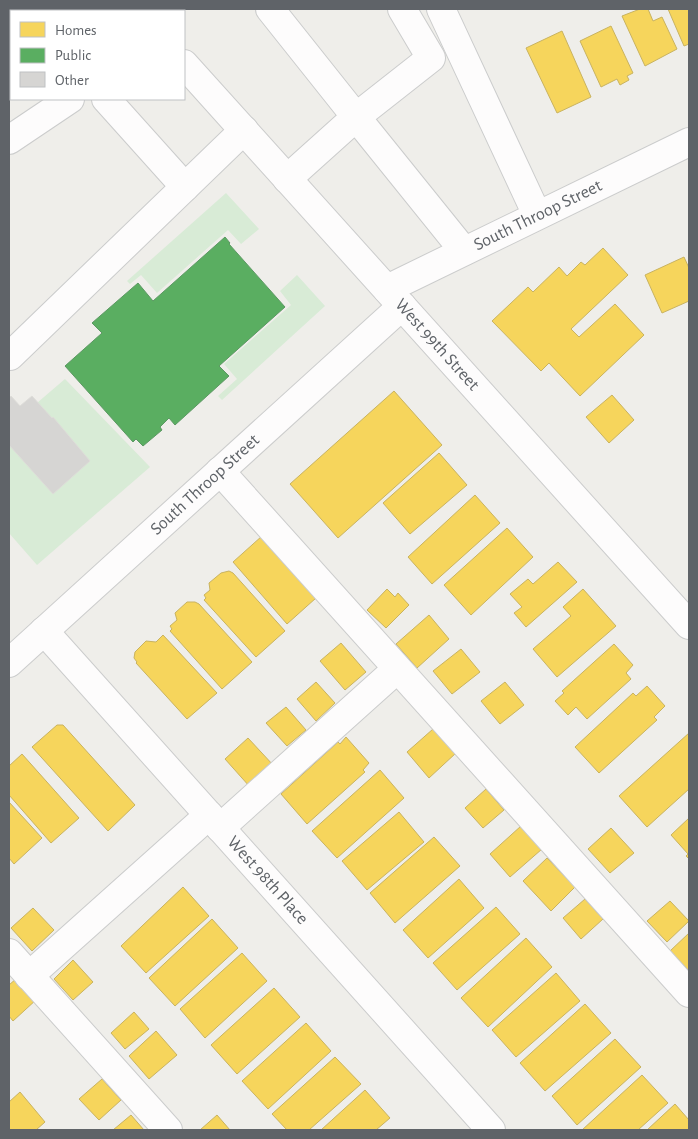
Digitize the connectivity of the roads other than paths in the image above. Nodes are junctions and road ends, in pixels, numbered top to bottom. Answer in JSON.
{"nodes":[{"id":1,"x":270,"y":9,"type":"edge"},
{"id":2,"x":402,"y":9,"type":"edge"},
{"id":3,"x":441,"y":9,"type":"edge"},
{"id":4,"x":185,"y":65,"type":"edge"},
{"id":5,"x":69,"y":100,"type":"edge"},
{"id":6,"x":107,"y":100,"type":"edge"},
{"id":7,"x":356,"y":117,"type":"junction"},
{"id":8,"x":244,"y":130,"type":"junction"},
{"id":9,"x":9,"y":140,"type":"edge"},
{"id":10,"x":689,"y":142,"type":"edge"},
{"id":11,"x":287,"y":179,"type":"junction"},
{"id":12,"x":185,"y":188,"type":"junction"},
{"id":13,"x":537,"y":216,"type":"junction"},
{"id":14,"x":464,"y":251,"type":"junction"},
{"id":15,"x":394,"y":298,"type":"junction"},
{"id":16,"x":9,"y":355,"type":"edge"},
{"id":17,"x":220,"y":471,"type":"junction"},
{"id":18,"x":689,"y":625,"type":"edge"},
{"id":19,"x":44,"y":631,"type":"junction"},
{"id":20,"x":9,"y":662,"type":"edge"},
{"id":21,"x":397,"y":669,"type":"junction"},
{"id":22,"x":214,"y":822,"type":"junction"},
{"id":23,"x":9,"y":953,"type":"edge"},
{"id":24,"x":29,"y":976,"type":"junction"},
{"id":25,"x":689,"y":993,"type":"edge"},
{"id":26,"x":168,"y":1130,"type":"edge"},
{"id":27,"x":491,"y":1130,"type":"edge"}],
"edges":[{"from":1,"to":7,"type":"street"},
{"from":2,"to":7,"type":"street"},
{"from":3,"to":13,"type":"street"},
{"from":4,"to":8,"type":"street","name":"West 99th Street"},
{"from":5,"to":9,"type":"street"},
{"from":6,"to":12,"type":"street"},
{"from":7,"to":11,"type":"street"},
{"from":7,"to":14,"type":"street"},
{"from":8,"to":11,"type":"street","name":"West 99th Street"},
{"from":8,"to":12,"type":"street"},
{"from":10,"to":13,"type":"street","name":"South Throop Street"},
{"from":11,"to":15,"type":"street","name":"West 99th Street"},
{"from":12,"to":16,"type":"street"},
{"from":13,"to":14,"type":"street","name":"South Throop Street"},
{"from":14,"to":15,"type":"street","name":"South Throop Street"},
{"from":15,"to":17,"type":"street","name":"South Throop Street"},
{"from":15,"to":18,"type":"street","name":"West 99th Street"},
{"from":17,"to":19,"type":"street","name":"South Throop Street"},
{"from":17,"to":21,"type":"street"},
{"from":19,"to":20,"type":"street","name":"South Throop Street"},
{"from":19,"to":22,"type":"street","name":"West 98th Place"},
{"from":21,"to":22,"type":"street"},
{"from":21,"to":25,"type":"street"},
{"from":22,"to":24,"type":"street"},
{"from":22,"to":27,"type":"street","name":"West 98th Place"},
{"from":23,"to":24,"type":"street"},
{"from":24,"to":26,"type":"street"}]}
